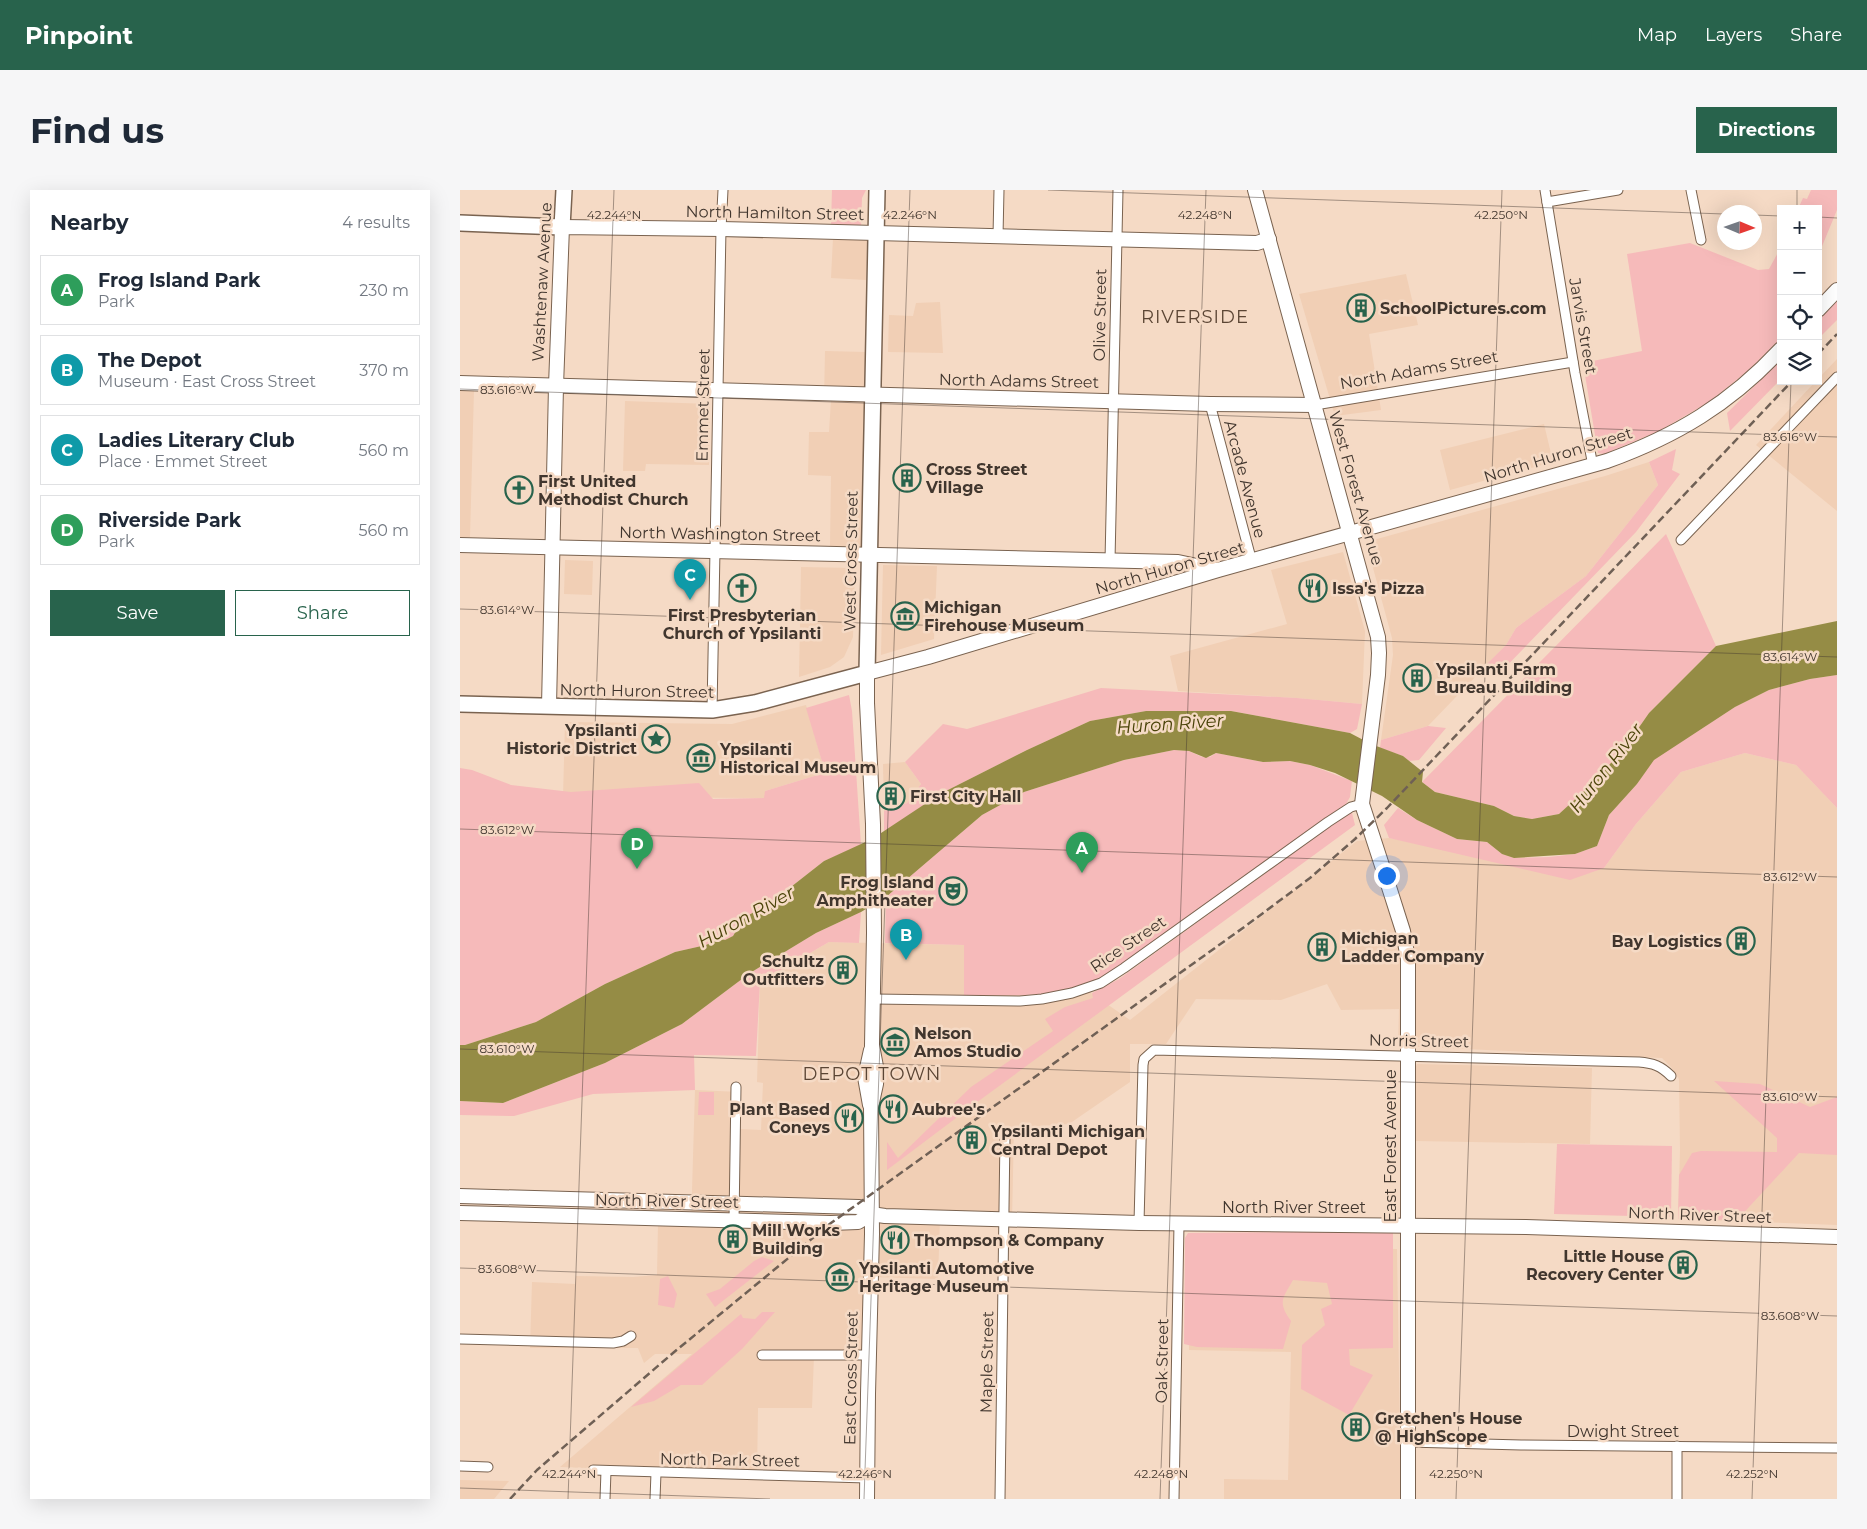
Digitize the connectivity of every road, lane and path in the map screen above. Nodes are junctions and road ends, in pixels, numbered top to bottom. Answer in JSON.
{"nodes":[{"id":1,"x":564,"y":190,"type":"edge"},
{"id":2,"x":723,"y":190,"type":"edge"},
{"id":3,"x":877,"y":190,"type":"edge"},
{"id":4,"x":999,"y":190,"type":"edge"},
{"id":5,"x":1118,"y":190,"type":"edge"},
{"id":6,"x":1255,"y":190,"type":"edge"},
{"id":7,"x":1545,"y":190,"type":"edge"},
{"id":8,"x":1618,"y":190,"type":"edge"},
{"id":9,"x":1691,"y":190,"type":"edge"},
{"id":10,"x":1547,"y":202,"type":"junction"},
{"id":11,"x":460,"y":224,"type":"edge"},
{"id":12,"x":562,"y":227,"type":"junction"},
{"id":13,"x":720,"y":229,"type":"junction"},
{"id":14,"x":876,"y":233,"type":"junction"},
{"id":15,"x":998,"y":236,"type":"junction"},
{"id":16,"x":1117,"y":239,"type":"junction"},
{"id":17,"x":1269,"y":239,"type":"junction"},
{"id":18,"x":1701,"y":240,"type":"dead end"},
{"id":19,"x":1837,"y":290,"type":"edge"},
{"id":20,"x":1822,"y":306,"type":"edge"},
{"id":21,"x":1777,"y":353,"type":"edge"},
{"id":22,"x":1573,"y":362,"type":"junction"},
{"id":23,"x":1837,"y":377,"type":"edge"},
{"id":24,"x":460,"y":383,"type":"edge"},
{"id":25,"x":556,"y":386,"type":"junction"},
{"id":26,"x":718,"y":390,"type":"junction"},
{"id":27,"x":872,"y":395,"type":"junction"},
{"id":28,"x":1114,"y":401,"type":"junction"},
{"id":29,"x":1210,"y":404,"type":"junction"},
{"id":30,"x":1315,"y":405,"type":"junction"},
{"id":31,"x":1593,"y":466,"type":"junction"},
{"id":32,"x":1350,"y":534,"type":"junction"},
{"id":33,"x":1681,"y":540,"type":"dead end"},
{"id":34,"x":460,"y":545,"type":"edge"},
{"id":35,"x":552,"y":547,"type":"junction"},
{"id":36,"x":715,"y":551,"type":"junction"},
{"id":37,"x":868,"y":555,"type":"junction"},
{"id":38,"x":1110,"y":561,"type":"junction"},
{"id":39,"x":1252,"y":562,"type":"junction"},
{"id":40,"x":1218,"y":570,"type":"junction"},
{"id":41,"x":867,"y":673,"type":"junction"},
{"id":42,"x":460,"y":704,"type":"edge"},
{"id":43,"x":549,"y":706,"type":"junction"},
{"id":44,"x":712,"y":710,"type":"junction"},
{"id":45,"x":1362,"y":802,"type":"junction"},
{"id":46,"x":874,"y":933,"type":"joint"},
{"id":47,"x":874,"y":999,"type":"junction"},
{"id":48,"x":1408,"y":1056,"type":"junction"},
{"id":49,"x":1671,"y":1076,"type":"dead end"},
{"id":50,"x":736,"y":1087,"type":"dead end"},
{"id":51,"x":1005,"y":1135,"type":"dead end"},
{"id":52,"x":460,"y":1196,"type":"edge"},
{"id":53,"x":734,"y":1204,"type":"junction"},
{"id":54,"x":460,"y":1213,"type":"edge"},
{"id":55,"x":871,"y":1214,"type":"junction"},
{"id":56,"x":1005,"y":1220,"type":"junction"},
{"id":57,"x":734,"y":1221,"type":"junction"},
{"id":58,"x":1139,"y":1223,"type":"junction"},
{"id":59,"x":1179,"y":1224,"type":"junction"},
{"id":60,"x":1407,"y":1226,"type":"junction"},
{"id":61,"x":1837,"y":1237,"type":"edge"},
{"id":62,"x":630,"y":1336,"type":"dead end"},
{"id":63,"x":460,"y":1339,"type":"edge"},
{"id":64,"x":762,"y":1355,"type":"dead end"},
{"id":65,"x":868,"y":1355,"type":"junction"},
{"id":66,"x":1408,"y":1442,"type":"junction"},
{"id":67,"x":1677,"y":1446,"type":"junction"},
{"id":68,"x":1837,"y":1448,"type":"edge"},
{"id":69,"x":460,"y":1466,"type":"edge"},
{"id":70,"x":488,"y":1467,"type":"dead end"},
{"id":71,"x":593,"y":1470,"type":"dead end"},
{"id":72,"x":606,"y":1471,"type":"junction"},
{"id":73,"x":656,"y":1473,"type":"junction"},
{"id":74,"x":867,"y":1478,"type":"junction"},
{"id":75,"x":605,"y":1499,"type":"edge"},
{"id":76,"x":655,"y":1499,"type":"edge"},
{"id":77,"x":867,"y":1499,"type":"edge"},
{"id":78,"x":1000,"y":1499,"type":"edge"},
{"id":79,"x":1174,"y":1499,"type":"edge"},
{"id":80,"x":1408,"y":1499,"type":"edge"},
{"id":81,"x":1677,"y":1499,"type":"edge"}],
"edges":[{"from":1,"to":12,"type":"main road","name":"Washtenaw Avenue"},
{"from":2,"to":13,"type":"street","name":"Emmet Street"},
{"from":3,"to":14,"type":"main road","name":"West Cross Street"},
{"from":4,"to":15,"type":"street"},
{"from":5,"to":16,"type":"street","name":"Olive Street"},
{"from":6,"to":17,"type":"street","name":"West Forest Avenue"},
{"from":7,"to":10,"type":"street","name":"Jarvis Street"},
{"from":8,"to":10,"type":"street"},
{"from":9,"to":18,"type":"street"},
{"from":10,"to":22,"type":"street","name":"Jarvis Street"},
{"from":11,"to":12,"type":"main road","name":"North Hamilton Street"},
{"from":12,"to":13,"type":"street","name":"North Hamilton Street"},
{"from":12,"to":25,"type":"street","name":"Washtenaw Avenue"},
{"from":13,"to":14,"type":"street","name":"North Hamilton Street"},
{"from":13,"to":26,"type":"street","name":"Emmet Street"},
{"from":14,"to":15,"type":"street","name":"North Hamilton Street"},
{"from":14,"to":27,"type":"main road","name":"West Cross Street"},
{"from":15,"to":16,"type":"street","name":"North Hamilton Street"},
{"from":16,"to":17,"type":"street","name":"North Hamilton Street"},
{"from":16,"to":28,"type":"street","name":"Olive Street"},
{"from":17,"to":30,"type":"street","name":"West Forest Avenue"},
{"from":19,"to":20,"type":"street"},
{"from":21,"to":31,"type":"street","name":"North Huron Street"},
{"from":22,"to":30,"type":"street","name":"North Adams Street"},
{"from":22,"to":31,"type":"street","name":"Jarvis Street"},
{"from":23,"to":33,"type":"street"},
{"from":24,"to":25,"type":"street","name":"North Adams Street"},
{"from":25,"to":26,"type":"street","name":"North Adams Street"},
{"from":25,"to":35,"type":"street","name":"Washtenaw Avenue"},
{"from":26,"to":27,"type":"street","name":"North Adams Street"},
{"from":26,"to":36,"type":"street","name":"Emmet Street"},
{"from":27,"to":28,"type":"street","name":"North Adams Street"},
{"from":27,"to":37,"type":"main road","name":"West Cross Street"},
{"from":28,"to":29,"type":"street","name":"North Adams Street"},
{"from":28,"to":38,"type":"street","name":"Olive Street"},
{"from":29,"to":30,"type":"street","name":"North Adams Street"},
{"from":29,"to":39,"type":"street","name":"Arcade Avenue"},
{"from":30,"to":32,"type":"street","name":"West Forest Avenue"},
{"from":31,"to":32,"type":"street","name":"North Huron Street"},
{"from":32,"to":39,"type":"street","name":"North Huron Street"},
{"from":32,"to":45,"type":"street","name":"West Forest Avenue"},
{"from":34,"to":35,"type":"street","name":"North Washington Street"},
{"from":35,"to":36,"type":"street","name":"North Washington Street"},
{"from":35,"to":43,"type":"street","name":"Washtenaw Avenue"},
{"from":36,"to":37,"type":"street","name":"North Washington Street"},
{"from":36,"to":44,"type":"street","name":"Emmet Street"},
{"from":37,"to":38,"type":"street","name":"North Washington Street"},
{"from":37,"to":41,"type":"main road","name":"West Cross Street"},
{"from":38,"to":40,"type":"street","name":"North Washington Street"},
{"from":39,"to":40,"type":"street","name":"North Huron Street"},
{"from":40,"to":41,"type":"street","name":"North Huron Street"},
{"from":41,"to":44,"type":"main road","name":"North Huron Street"},
{"from":41,"to":46,"type":"street","name":"West Cross Street"},
{"from":42,"to":43,"type":"main road","name":"North Huron Street"},
{"from":43,"to":44,"type":"main road","name":"North Huron Street"},
{"from":45,"to":47,"type":"street","name":"Rice Street"},
{"from":45,"to":48,"type":"street","name":"East Forest Avenue"},
{"from":46,"to":47,"type":"street","name":"East Cross Street"},
{"from":47,"to":55,"type":"street","name":"East Cross Street"},
{"from":48,"to":49,"type":"street","name":"Norris Street"},
{"from":48,"to":58,"type":"street","name":"Norris Street"},
{"from":48,"to":60,"type":"street","name":"East Forest Avenue"},
{"from":50,"to":53,"type":"street"},
{"from":51,"to":56,"type":"street","name":"Maple Street"},
{"from":52,"to":53,"type":"street","name":"North River Street"},
{"from":53,"to":55,"type":"street","name":"North River Street"},
{"from":53,"to":57,"type":"street"},
{"from":54,"to":57,"type":"street","name":"North River Street"},
{"from":55,"to":56,"type":"street","name":"North River Street"},
{"from":55,"to":57,"type":"street","name":"North River Street"},
{"from":55,"to":65,"type":"street","name":"East Cross Street"},
{"from":56,"to":58,"type":"street","name":"North River Street"},
{"from":56,"to":78,"type":"street","name":"Maple Street"},
{"from":58,"to":59,"type":"street","name":"North River Street"},
{"from":59,"to":60,"type":"street","name":"North River Street"},
{"from":59,"to":79,"type":"street","name":"Oak Street"},
{"from":60,"to":61,"type":"street","name":"North River Street"},
{"from":60,"to":66,"type":"street","name":"East Forest Avenue"},
{"from":62,"to":63,"type":"street"},
{"from":64,"to":65,"type":"street"},
{"from":65,"to":74,"type":"street","name":"East Cross Street"},
{"from":66,"to":67,"type":"street","name":"Dwight Street"},
{"from":66,"to":80,"type":"street","name":"East Forest Avenue"},
{"from":67,"to":68,"type":"street","name":"Dwight Street"},
{"from":67,"to":81,"type":"street"},
{"from":69,"to":70,"type":"street"},
{"from":71,"to":72,"type":"street","name":"North Park Street"},
{"from":72,"to":73,"type":"street","name":"North Park Street"},
{"from":72,"to":75,"type":"street"},
{"from":73,"to":74,"type":"street","name":"North Park Street"},
{"from":73,"to":76,"type":"street"},
{"from":74,"to":77,"type":"street","name":"East Cross Street"}]}
